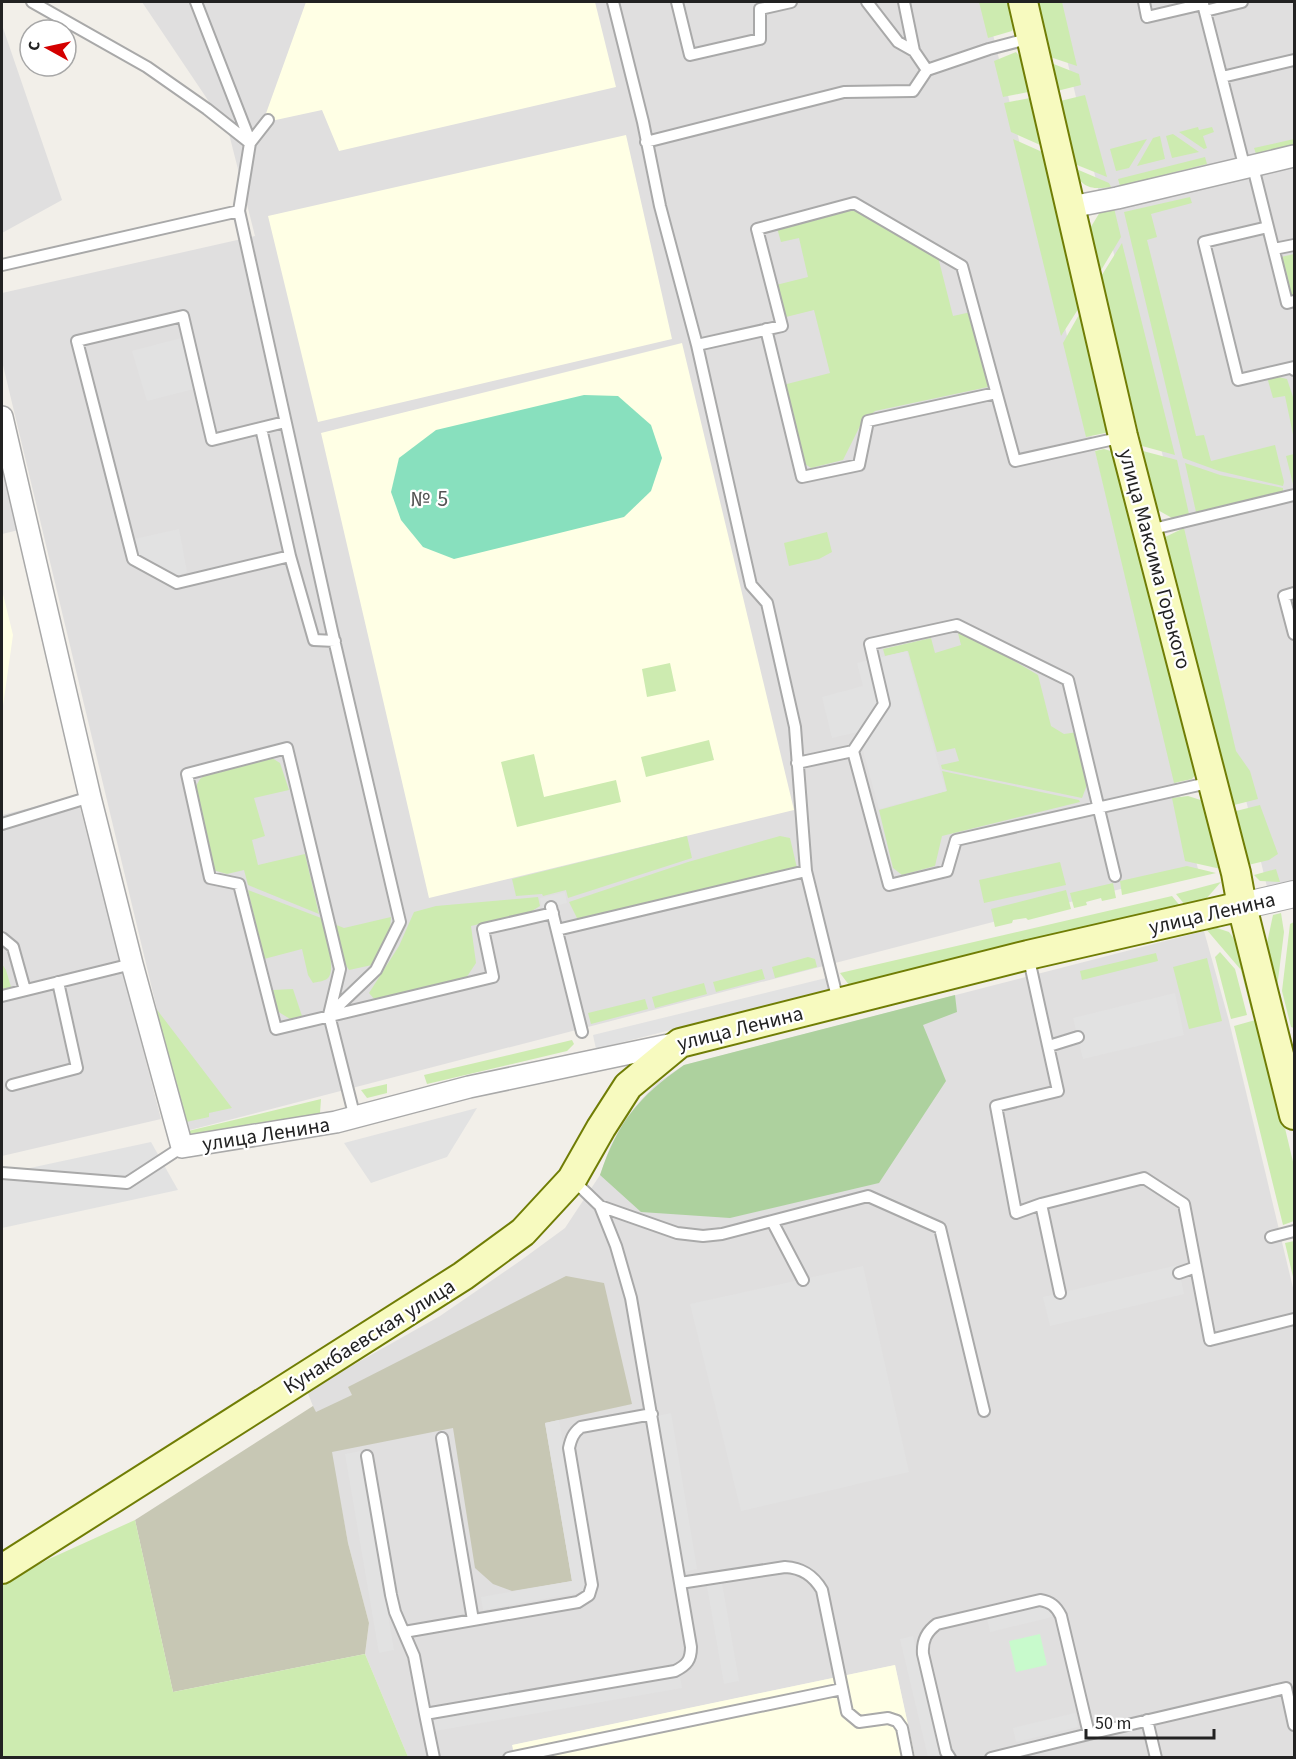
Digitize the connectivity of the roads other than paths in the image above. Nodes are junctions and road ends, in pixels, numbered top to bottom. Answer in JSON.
{"nodes":[{"id":1,"x":32,"y":2,"type":"edge"},
{"id":2,"x":196,"y":2,"type":"edge"},
{"id":3,"x":614,"y":2,"type":"edge"},
{"id":4,"x":677,"y":2,"type":"edge"},
{"id":5,"x":791,"y":2,"type":"edge"},
{"id":6,"x":867,"y":2,"type":"edge"},
{"id":7,"x":904,"y":2,"type":"edge"},
{"id":8,"x":1023,"y":2,"type":"edge"},
{"id":9,"x":1144,"y":2,"type":"edge"},
{"id":10,"x":1242,"y":2,"type":"edge"},
{"id":11,"x":1205,"y":11,"type":"junction"},
{"id":12,"x":1031,"y":38,"type":"junction"},
{"id":13,"x":914,"y":51,"type":"junction"},
{"id":14,"x":1294,"y":60,"type":"edge"},
{"id":15,"x":927,"y":70,"type":"junction"},
{"id":16,"x":1222,"y":77,"type":"junction"},
{"id":17,"x":268,"y":120,"type":"dead end"},
{"id":18,"x":646,"y":142,"type":"junction"},
{"id":19,"x":250,"y":143,"type":"junction"},
{"id":20,"x":1294,"y":156,"type":"edge"},
{"id":21,"x":1249,"y":168,"type":"junction"},
{"id":22,"x":1071,"y":207,"type":"junction"},
{"id":23,"x":239,"y":211,"type":"junction"},
{"id":24,"x":1268,"y":227,"type":"junction"},
{"id":25,"x":1294,"y":245,"type":"edge"},
{"id":26,"x":1274,"y":249,"type":"junction"},
{"id":27,"x":3,"y":261,"type":"edge"},
{"id":28,"x":1294,"y":301,"type":"edge"},
{"id":29,"x":766,"y":329,"type":"junction"},
{"id":30,"x":697,"y":345,"type":"junction"},
{"id":31,"x":1294,"y":370,"type":"edge"},
{"id":32,"x":996,"y":393,"type":"junction"},
{"id":33,"x":2,"y":417,"type":"edge"},
{"id":34,"x":285,"y":422,"type":"junction"},
{"id":35,"x":261,"y":428,"type":"junction"},
{"id":36,"x":1123,"y":436,"type":"junction"},
{"id":37,"x":1294,"y":495,"type":"edge"},
{"id":38,"x":1149,"y":530,"type":"junction"},
{"id":39,"x":290,"y":556,"type":"junction"},
{"id":40,"x":1294,"y":593,"type":"edge"},
{"id":41,"x":1294,"y":634,"type":"edge"},
{"id":42,"x":335,"y":641,"type":"junction"},
{"id":43,"x":853,"y":751,"type":"junction"},
{"id":44,"x":797,"y":763,"type":"junction"},
{"id":45,"x":1212,"y":782,"type":"junction"},
{"id":46,"x":90,"y":797,"type":"junction"},
{"id":47,"x":1098,"y":807,"type":"junction"},
{"id":48,"x":2,"y":824,"type":"edge"},
{"id":49,"x":806,"y":871,"type":"junction"},
{"id":50,"x":1115,"y":876,"type":"dead end"},
{"id":51,"x":1294,"y":894,"type":"edge"},
{"id":52,"x":1242,"y":906,"type":"junction"},
{"id":53,"x":557,"y":930,"type":"junction"},
{"id":54,"x":2,"y":938,"type":"edge"},
{"id":55,"x":1028,"y":955,"type":"junction"},
{"id":56,"x":132,"y":964,"type":"junction"},
{"id":57,"x":58,"y":982,"type":"junction"},
{"id":58,"x":25,"y":990,"type":"junction"},
{"id":59,"x":2,"y":996,"type":"edge"},
{"id":60,"x":839,"y":1003,"type":"junction"},
{"id":61,"x":329,"y":1015,"type":"junction"},
{"id":62,"x":582,"y":1032,"type":"dead end"},
{"id":63,"x":696,"y":1034,"type":"junction"},
{"id":64,"x":1078,"y":1037,"type":"dead end"},
{"id":65,"x":1049,"y":1046,"type":"junction"},
{"id":66,"x":12,"y":1084,"type":"dead end"},
{"id":67,"x":1294,"y":1113,"type":"edge"},
{"id":68,"x":355,"y":1118,"type":"junction"},
{"id":69,"x":182,"y":1147,"type":"junction"},
{"id":70,"x":2,"y":1173,"type":"edge"},
{"id":71,"x":572,"y":1179,"type":"junction"},
{"id":72,"x":1041,"y":1204,"type":"junction"},
{"id":73,"x":600,"y":1206,"type":"junction"},
{"id":74,"x":772,"y":1221,"type":"junction"},
{"id":75,"x":1294,"y":1231,"type":"edge"},
{"id":76,"x":1271,"y":1237,"type":"dead end"},
{"id":77,"x":1196,"y":1268,"type":"junction"},
{"id":78,"x":1179,"y":1273,"type":"dead end"},
{"id":79,"x":803,"y":1280,"type":"dead end"},
{"id":80,"x":1060,"y":1293,"type":"dead end"},
{"id":81,"x":1294,"y":1319,"type":"edge"},
{"id":82,"x":984,"y":1411,"type":"dead end"},
{"id":83,"x":652,"y":1414,"type":"junction"},
{"id":84,"x":442,"y":1438,"type":"dead end"},
{"id":85,"x":367,"y":1456,"type":"dead end"},
{"id":86,"x":2,"y":1569,"type":"edge"},
{"id":87,"x":681,"y":1583,"type":"junction"},
{"id":88,"x":473,"y":1620,"type":"junction"},
{"id":89,"x":405,"y":1632,"type":"junction"},
{"id":90,"x":842,"y":1689,"type":"junction"},
{"id":91,"x":424,"y":1714,"type":"junction"},
{"id":92,"x":1147,"y":1720,"type":"junction"},
{"id":93,"x":1294,"y":1725,"type":"edge"},
{"id":94,"x":1089,"y":1734,"type":"junction"},
{"id":95,"x":526,"y":1756,"type":"edge"},
{"id":96,"x":434,"y":1758,"type":"edge"},
{"id":97,"x":509,"y":1758,"type":"edge"},
{"id":98,"x":908,"y":1758,"type":"edge"},
{"id":99,"x":950,"y":1758,"type":"edge"},
{"id":100,"x":991,"y":1758,"type":"edge"},
{"id":101,"x":1156,"y":1758,"type":"edge"}],
"edges":[{"from":1,"to":19,"type":"lane"},
{"from":2,"to":19,"type":"lane"},
{"from":3,"to":18,"type":"lane"},
{"from":4,"to":5,"type":"lane"},
{"from":6,"to":13,"type":"lane"},
{"from":7,"to":13,"type":"lane"},
{"from":8,"to":12,"type":"main road","name":"улица Максима Горького"},
{"from":9,"to":11,"type":"lane"},
{"from":10,"to":11,"type":"lane"},
{"from":11,"to":16,"type":"lane"},
{"from":12,"to":15,"type":"lane"},
{"from":12,"to":22,"type":"main road","name":"улица Максима Горького"},
{"from":13,"to":15,"type":"lane"},
{"from":14,"to":16,"type":"lane"},
{"from":15,"to":18,"type":"lane"},
{"from":16,"to":21,"type":"lane"},
{"from":17,"to":19,"type":"lane"},
{"from":18,"to":30,"type":"lane"},
{"from":19,"to":23,"type":"lane"},
{"from":20,"to":21,"type":"street"},
{"from":21,"to":22,"type":"street"},
{"from":21,"to":24,"type":"lane"},
{"from":22,"to":36,"type":"main road","name":"улица Максима Горького"},
{"from":23,"to":27,"type":"lane"},
{"from":23,"to":34,"type":"lane"},
{"from":24,"to":26,"type":"lane"},
{"from":24,"to":31,"type":"lane"},
{"from":25,"to":26,"type":"lane"},
{"from":26,"to":28,"type":"lane"},
{"from":29,"to":30,"type":"lane"},
{"from":29,"to":32,"type":"lane"},
{"from":29,"to":32,"type":"lane"},
{"from":30,"to":44,"type":"lane"},
{"from":32,"to":36,"type":"lane"},
{"from":33,"to":46,"type":"street"},
{"from":34,"to":35,"type":"lane"},
{"from":34,"to":42,"type":"lane"},
{"from":35,"to":39,"type":"lane"},
{"from":35,"to":39,"type":"lane"},
{"from":36,"to":38,"type":"main road","name":"улица Максима Горького"},
{"from":37,"to":38,"type":"lane"},
{"from":38,"to":45,"type":"main road","name":"улица Максима Горького"},
{"from":39,"to":42,"type":"lane"},
{"from":40,"to":41,"type":"lane"},
{"from":42,"to":61,"type":"lane"},
{"from":43,"to":44,"type":"lane"},
{"from":43,"to":47,"type":"lane"},
{"from":43,"to":47,"type":"lane"},
{"from":44,"to":49,"type":"lane"},
{"from":45,"to":47,"type":"lane"},
{"from":45,"to":52,"type":"main road","name":"улица Максима Горького"},
{"from":46,"to":48,"type":"lane"},
{"from":46,"to":56,"type":"street"},
{"from":47,"to":50,"type":"lane"},
{"from":49,"to":53,"type":"lane"},
{"from":49,"to":60,"type":"lane"},
{"from":51,"to":52,"type":"street","name":"улица Ленина"},
{"from":52,"to":55,"type":"main road","name":"улица Ленина"},
{"from":52,"to":67,"type":"main road","name":"улица Максима Горького"},
{"from":53,"to":61,"type":"lane"},
{"from":53,"to":62,"type":"lane"},
{"from":54,"to":58,"type":"lane"},
{"from":55,"to":60,"type":"main road","name":"улица Ленина"},
{"from":55,"to":65,"type":"lane"},
{"from":56,"to":57,"type":"lane"},
{"from":56,"to":69,"type":"street"},
{"from":57,"to":58,"type":"lane"},
{"from":57,"to":66,"type":"lane"},
{"from":58,"to":59,"type":"lane"},
{"from":60,"to":63,"type":"main road","name":"улица Ленина"},
{"from":61,"to":61,"type":"lane"},
{"from":61,"to":68,"type":"lane"},
{"from":63,"to":68,"type":"street","name":"улица Ленина"},
{"from":63,"to":71,"type":"main road","name":"Кунакбаевская улица"},
{"from":64,"to":65,"type":"lane"},
{"from":65,"to":72,"type":"lane"},
{"from":68,"to":69,"type":"street","name":"улица Ленина"},
{"from":69,"to":70,"type":"lane"},
{"from":71,"to":73,"type":"lane"},
{"from":71,"to":86,"type":"main road","name":"Кунакбаевская улица"},
{"from":72,"to":77,"type":"lane"},
{"from":72,"to":80,"type":"lane"},
{"from":73,"to":74,"type":"lane"},
{"from":73,"to":83,"type":"lane"},
{"from":74,"to":79,"type":"lane"},
{"from":74,"to":82,"type":"lane"},
{"from":75,"to":76,"type":"lane"},
{"from":77,"to":78,"type":"lane"},
{"from":77,"to":81,"type":"lane"},
{"from":83,"to":87,"type":"lane"},
{"from":83,"to":88,"type":"lane"},
{"from":84,"to":88,"type":"lane"},
{"from":85,"to":89,"type":"lane"},
{"from":87,"to":90,"type":"lane"},
{"from":87,"to":91,"type":"lane"},
{"from":88,"to":89,"type":"lane"},
{"from":89,"to":91,"type":"lane"},
{"from":90,"to":95,"type":"lane"},
{"from":90,"to":98,"type":"lane"},
{"from":91,"to":96,"type":"lane"},
{"from":92,"to":93,"type":"lane"},
{"from":92,"to":94,"type":"lane"},
{"from":92,"to":101,"type":"lane"},
{"from":94,"to":99,"type":"lane"},
{"from":94,"to":100,"type":"lane"},
{"from":95,"to":97,"type":"lane"}]}
